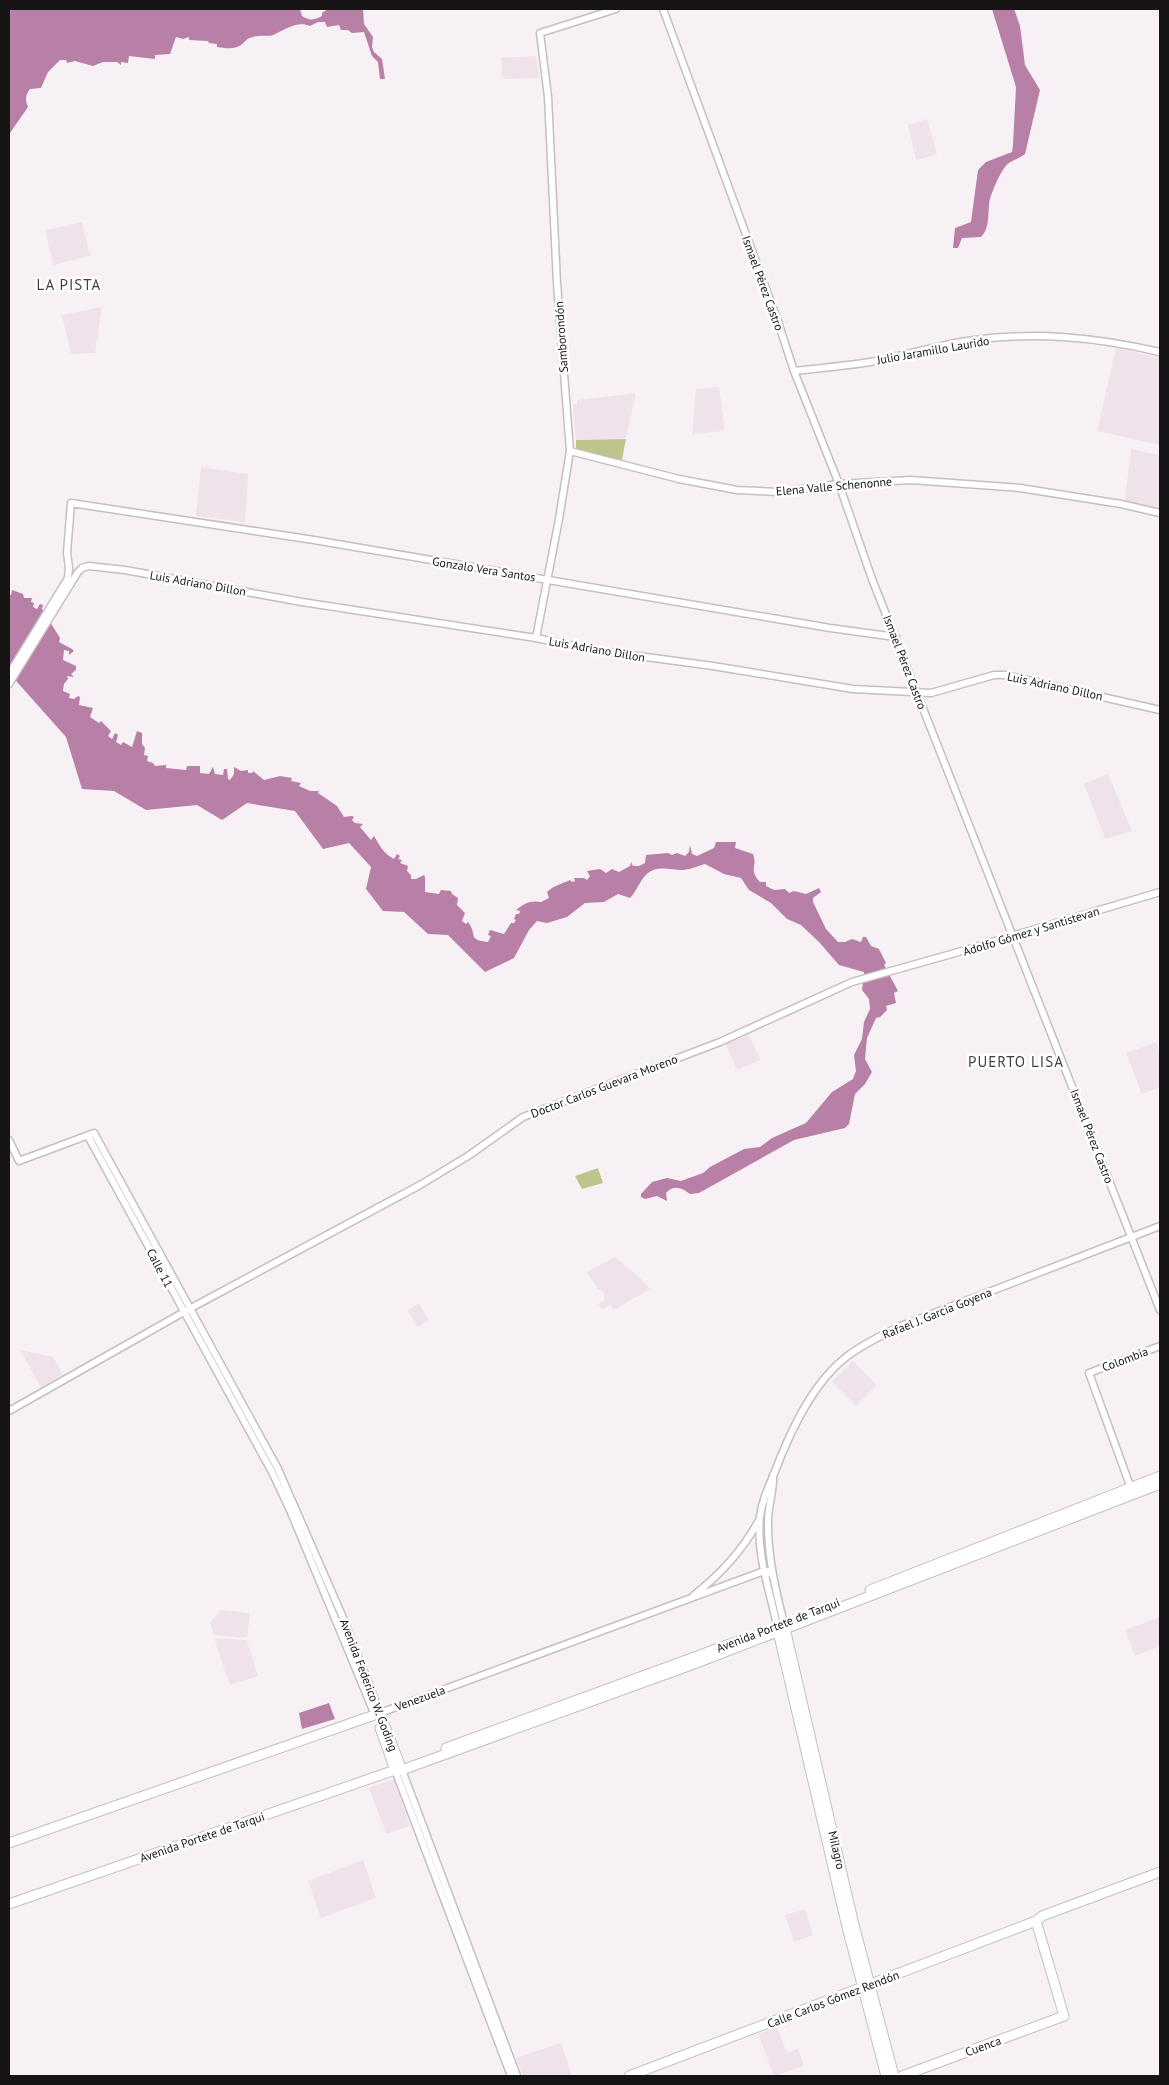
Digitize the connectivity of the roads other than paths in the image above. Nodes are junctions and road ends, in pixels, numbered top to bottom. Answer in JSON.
{"nodes":[{"id":1,"x":616,"y":9,"type":"edge"},
{"id":2,"x":663,"y":9,"type":"edge"},
{"id":3,"x":1160,"y":352,"type":"edge"},
{"id":4,"x":794,"y":371,"type":"junction"},
{"id":5,"x":570,"y":451,"type":"junction"},
{"id":6,"x":838,"y":484,"type":"junction"},
{"id":7,"x":1160,"y":513,"type":"edge"},
{"id":8,"x":547,"y":580,"type":"junction"},
{"id":9,"x":52,"y":608,"type":"junction"},
{"id":10,"x":896,"y":637,"type":"junction"},
{"id":11,"x":536,"y":638,"type":"junction"},
{"id":12,"x":9,"y":674,"type":"edge"},
{"id":13,"x":9,"y":684,"type":"edge"},
{"id":14,"x":917,"y":693,"type":"junction"},
{"id":15,"x":1160,"y":710,"type":"edge"},
{"id":16,"x":1160,"y":892,"type":"edge"},
{"id":17,"x":1013,"y":936,"type":"junction"},
{"id":18,"x":852,"y":982,"type":"joint"},
{"id":19,"x":9,"y":1140,"type":"edge"},
{"id":20,"x":139,"y":1221,"type":"junction"},
{"id":21,"x":1160,"y":1226,"type":"edge"},
{"id":22,"x":1131,"y":1237,"type":"junction"},
{"id":23,"x":191,"y":1308,"type":"junction"},
{"id":24,"x":1160,"y":1310,"type":"edge"},
{"id":25,"x":184,"y":1312,"type":"junction"},
{"id":26,"x":1160,"y":1346,"type":"edge"},
{"id":27,"x":9,"y":1411,"type":"edge"},
{"id":28,"x":774,"y":1474,"type":"junction"},
{"id":29,"x":1160,"y":1476,"type":"edge"},
{"id":30,"x":1160,"y":1484,"type":"edge"},
{"id":31,"x":1132,"y":1491,"type":"junction"},
{"id":32,"x":760,"y":1519,"type":"junction"},
{"id":33,"x":764,"y":1571,"type":"junction"},
{"id":34,"x":772,"y":1575,"type":"junction"},
{"id":35,"x":687,"y":1600,"type":"junction"},
{"id":36,"x":781,"y":1628,"type":"junction"},
{"id":37,"x":378,"y":1714,"type":"junction"},
{"id":38,"x":399,"y":1768,"type":"junction"},
{"id":39,"x":9,"y":1843,"type":"edge"},
{"id":40,"x":1160,"y":1872,"type":"edge"},
{"id":41,"x":1160,"y":1878,"type":"edge"},
{"id":42,"x":9,"y":1904,"type":"edge"},
{"id":43,"x":1036,"y":1921,"type":"junction"},
{"id":44,"x":866,"y":1986,"type":"junction"},
{"id":45,"x":511,"y":2076,"type":"edge"},
{"id":46,"x":517,"y":2076,"type":"edge"},
{"id":47,"x":629,"y":2076,"type":"edge"},
{"id":48,"x":886,"y":2076,"type":"edge"},
{"id":49,"x":894,"y":2076,"type":"edge"},
{"id":50,"x":902,"y":2076,"type":"edge"}],
"edges":[{"from":1,"to":5,"type":"street","name":"Samborondón"},
{"from":2,"to":4,"type":"street","name":"Ismael Pérez Castro"},
{"from":3,"to":4,"type":"street","name":"Julio Jaramillo Laurido"},
{"from":4,"to":6,"type":"street","name":"Ismael Pérez Castro"},
{"from":5,"to":6,"type":"street","name":"Elena Valle Schenonne"},
{"from":5,"to":8,"type":"street","name":"Samborondón"},
{"from":6,"to":7,"type":"street","name":"Elena Valle Schenonne"},
{"from":6,"to":10,"type":"street","name":"Ismael Pérez Castro"},
{"from":8,"to":9,"type":"street","name":"Gonzalo Vera Santos"},
{"from":8,"to":10,"type":"street","name":"Gonzalo Vera Santos"},
{"from":8,"to":11,"type":"street","name":"Samborondón"},
{"from":9,"to":11,"type":"street","name":"Luis Adriano Dillon"},
{"from":9,"to":12,"type":"street"},
{"from":9,"to":13,"type":"street"},
{"from":10,"to":14,"type":"street","name":"Ismael Pérez Castro"},
{"from":11,"to":14,"type":"street","name":"Luis Adriano Dillon"},
{"from":14,"to":15,"type":"street","name":"Luis Adriano Dillon"},
{"from":14,"to":17,"type":"street","name":"Ismael Pérez Castro"},
{"from":16,"to":17,"type":"street","name":"Adolfo Gómez y Santistevan"},
{"from":17,"to":18,"type":"street","name":"Adolfo Gómez y Santistevan"},
{"from":17,"to":22,"type":"street","name":"Ismael Pérez Castro"},
{"from":18,"to":23,"type":"street","name":"Doctor Carlos Guevara Moreno"},
{"from":19,"to":20,"type":"street"},
{"from":20,"to":23,"type":"street","name":"Avenida Federico W. Goding"},
{"from":20,"to":25,"type":"street","name":"Calle 11"},
{"from":21,"to":22,"type":"street","name":"Rafael J. Garcia Goyena"},
{"from":22,"to":24,"type":"street","name":"Ismael Pérez Castro"},
{"from":22,"to":28,"type":"street","name":"Rafael J. Garcia Goyena"},
{"from":23,"to":25,"type":"street","name":"Doctor Carlos Guevara Moreno"},
{"from":23,"to":37,"type":"street","name":"Avenida Federico W. Goding"},
{"from":25,"to":27,"type":"street","name":"Doctor Carlos Guevara Moreno"},
{"from":25,"to":37,"type":"street","name":"Avenida Federico W. Goding"},
{"from":26,"to":31,"type":"street","name":"Colombia"},
{"from":28,"to":32,"type":"street","name":"Rafael J. Garcia Goyena"},
{"from":28,"to":34,"type":"street","name":"Rafael J. Garcia Goyena"},
{"from":29,"to":31,"type":"main road","name":"Avenida Portete de Tarqui"},
{"from":30,"to":31,"type":"main road","name":"Avenida Portete de Tarqui"},
{"from":31,"to":36,"type":"main road","name":"Avenida Portete de Tarqui"},
{"from":32,"to":33,"type":"street","name":"Rafael J. Garcia Goyena"},
{"from":32,"to":35,"type":"street"},
{"from":33,"to":34,"type":"street"},
{"from":33,"to":35,"type":"street","name":"Venezuela"},
{"from":33,"to":36,"type":"street","name":"Rafael J. Garcia Goyena"},
{"from":34,"to":36,"type":"street","name":"Rafael J. Garcia Goyena"},
{"from":35,"to":37,"type":"street","name":"Venezuela"},
{"from":36,"to":38,"type":"main road","name":"Avenida Portete de Tarqui"},
{"from":36,"to":44,"type":"main road","name":"Milagro"},
{"from":36,"to":44,"type":"main road","name":"Milagro"},
{"from":37,"to":38,"type":"main road","name":"Avenida Federico W. Goding"},
{"from":37,"to":39,"type":"main road","name":"Venezuela"},
{"from":38,"to":42,"type":"main road","name":"Avenida Portete de Tarqui"},
{"from":38,"to":45,"type":"street","name":"Avenida Federico W. Goding"},
{"from":38,"to":46,"type":"street","name":"Avenida Federico W. Goding"},
{"from":40,"to":43,"type":"main road","name":"Calle Carlos Gómez Rendón"},
{"from":41,"to":43,"type":"main road","name":"Calle Carlos Gómez Rendón"},
{"from":43,"to":44,"type":"main road","name":"Calle Carlos Gómez Rendón"},
{"from":43,"to":50,"type":"main road","name":"Cuenca"},
{"from":44,"to":47,"type":"main road","name":"Calle Carlos Gómez Rendón"},
{"from":44,"to":48,"type":"main road","name":"Milagro"},
{"from":44,"to":49,"type":"main road","name":"Milagro"}]}
